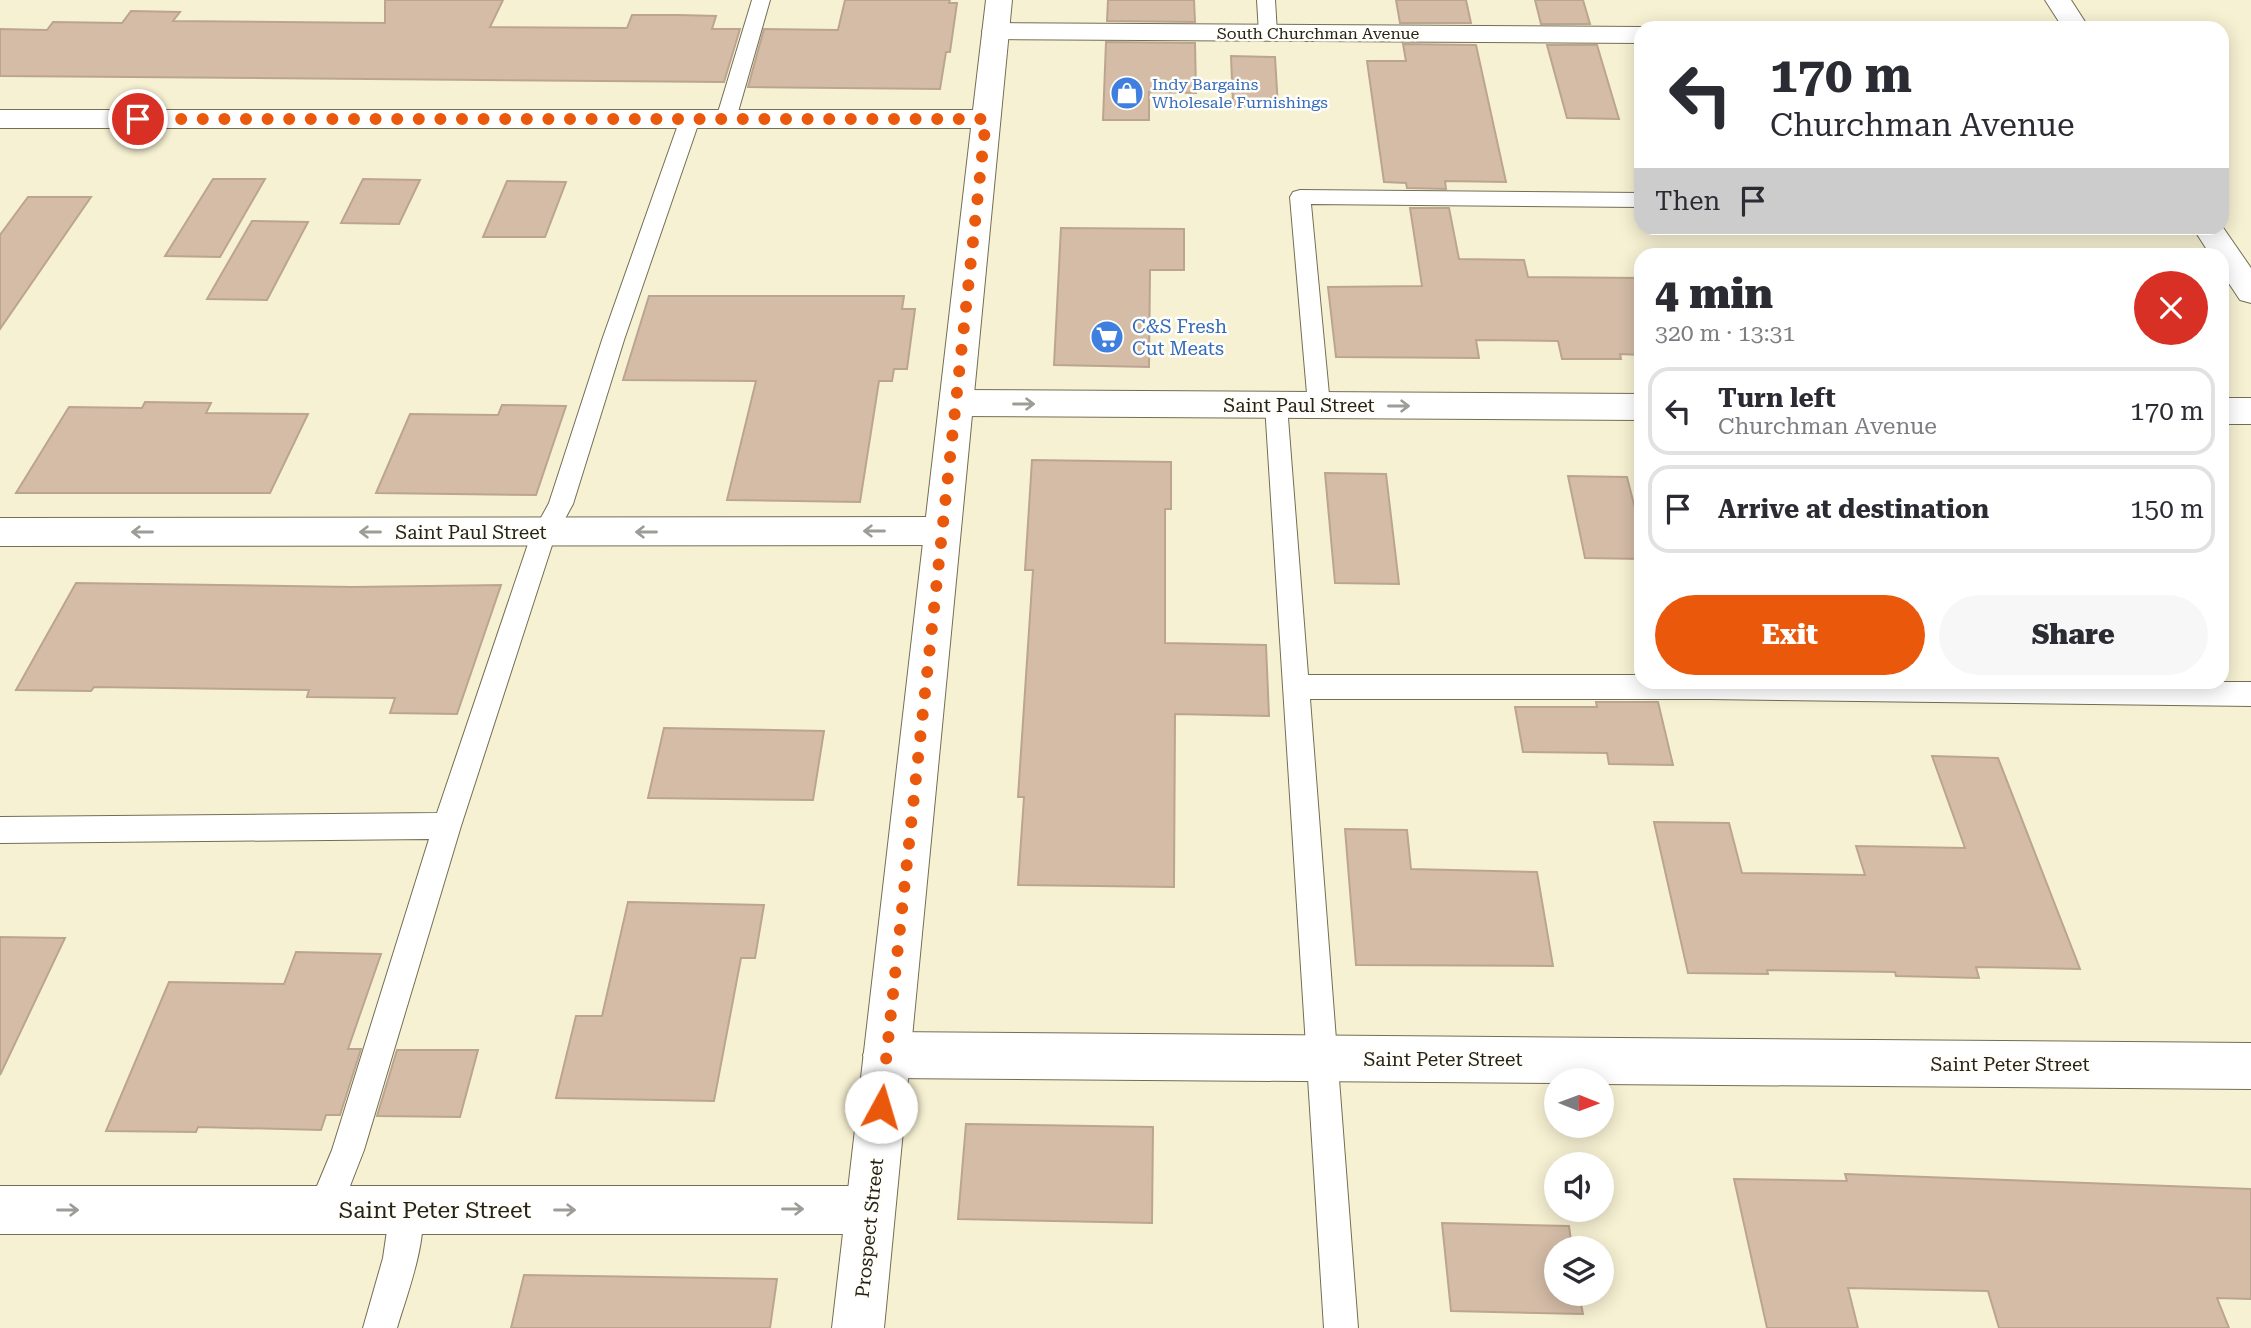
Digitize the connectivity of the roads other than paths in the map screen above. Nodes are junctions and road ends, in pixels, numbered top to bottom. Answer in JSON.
{"nodes":[{"id":1,"x":761,"y":0,"type":"edge"},
{"id":2,"x":1266,"y":0,"type":"edge"},
{"id":3,"x":2058,"y":0,"type":"edge"},
{"id":4,"x":997,"y":15,"type":"edge"},
{"id":5,"x":2072,"y":21,"type":"edge"},
{"id":6,"x":1268,"y":33,"type":"junction"},
{"id":7,"x":1634,"y":35,"type":"edge"},
{"id":8,"x":0,"y":119,"type":"edge"},
{"id":9,"x":690,"y":119,"type":"junction"},
{"id":10,"x":726,"y":119,"type":"junction"},
{"id":11,"x":986,"y":119,"type":"junction"},
{"id":12,"x":1634,"y":200,"type":"edge"},
{"id":13,"x":2229,"y":259,"type":"edge"},
{"id":14,"x":2251,"y":292,"type":"edge"},
{"id":15,"x":956,"y":403,"type":"junction"},
{"id":16,"x":1276,"y":405,"type":"junction"},
{"id":17,"x":1319,"y":405,"type":"junction"},
{"id":18,"x":1634,"y":407,"type":"edge"},
{"id":19,"x":2229,"y":411,"type":"edge"},
{"id":20,"x":2251,"y":411,"type":"edge"},
{"id":21,"x":942,"y":531,"type":"junction"},
{"id":22,"x":0,"y":532,"type":"edge"},
{"id":23,"x":546,"y":532,"type":"junction"},
{"id":24,"x":1296,"y":687,"type":"junction"},
{"id":25,"x":1634,"y":687,"type":"edge"},
{"id":26,"x":1864,"y":689,"type":"edge"},
{"id":27,"x":2251,"y":694,"type":"edge"},
{"id":28,"x":447,"y":826,"type":"junction"},
{"id":29,"x":0,"y":830,"type":"edge"},
{"id":30,"x":886,"y":1055,"type":"junction"},
{"id":31,"x":1321,"y":1058,"type":"junction"},
{"id":32,"x":2251,"y":1066,"type":"edge"},
{"id":33,"x":0,"y":1210,"type":"edge"},
{"id":34,"x":324,"y":1210,"type":"junction"},
{"id":35,"x":407,"y":1210,"type":"junction"},
{"id":36,"x":871,"y":1210,"type":"junction"},
{"id":37,"x":380,"y":1328,"type":"edge"},
{"id":38,"x":858,"y":1328,"type":"edge"},
{"id":39,"x":1341,"y":1328,"type":"edge"}],
"edges":[{"from":1,"to":10,"type":"lane"},
{"from":2,"to":6,"type":"lane"},
{"from":3,"to":5,"type":"street"},
{"from":4,"to":6,"type":"street","name":"South Churchman Avenue"},
{"from":4,"to":11,"type":"street","name":"Prospect Street"},
{"from":6,"to":7,"type":"street","name":"South Churchman Avenue"},
{"from":8,"to":9,"type":"street"},
{"from":9,"to":10,"type":"street"},
{"from":9,"to":23,"type":"lane"},
{"from":10,"to":11,"type":"street"},
{"from":11,"to":15,"type":"street","name":"Prospect Street"},
{"from":12,"to":17,"type":"lane"},
{"from":13,"to":14,"type":"street"},
{"from":15,"to":16,"type":"street","name":"Saint Paul Street","one_way":true},
{"from":15,"to":21,"type":"street","name":"Prospect Street"},
{"from":16,"to":17,"type":"street","name":"Saint Paul Street"},
{"from":16,"to":24,"type":"lane"},
{"from":17,"to":18,"type":"street","name":"Saint Paul Street","one_way":true},
{"from":19,"to":20,"type":"street"},
{"from":21,"to":23,"type":"street","name":"Saint Paul Street","one_way":true},
{"from":21,"to":30,"type":"street","name":"Prospect Street"},
{"from":23,"to":22,"type":"street","name":"Saint Paul Street","one_way":true},
{"from":23,"to":28,"type":"lane"},
{"from":24,"to":25,"type":"lane"},
{"from":24,"to":31,"type":"lane"},
{"from":26,"to":27,"type":"lane"},
{"from":28,"to":29,"type":"lane"},
{"from":28,"to":34,"type":"lane"},
{"from":30,"to":31,"type":"street","name":"Saint Peter Street"},
{"from":30,"to":36,"type":"street","name":"Prospect Street"},
{"from":31,"to":32,"type":"street","name":"Saint Peter Street"},
{"from":31,"to":39,"type":"lane"},
{"from":33,"to":34,"type":"street","name":"Saint Peter Street","one_way":true},
{"from":34,"to":35,"type":"street","name":"Saint Peter Street"},
{"from":35,"to":36,"type":"street","name":"Saint Peter Street","one_way":true},
{"from":35,"to":37,"type":"lane"},
{"from":36,"to":38,"type":"street","name":"Prospect Street"}]}
